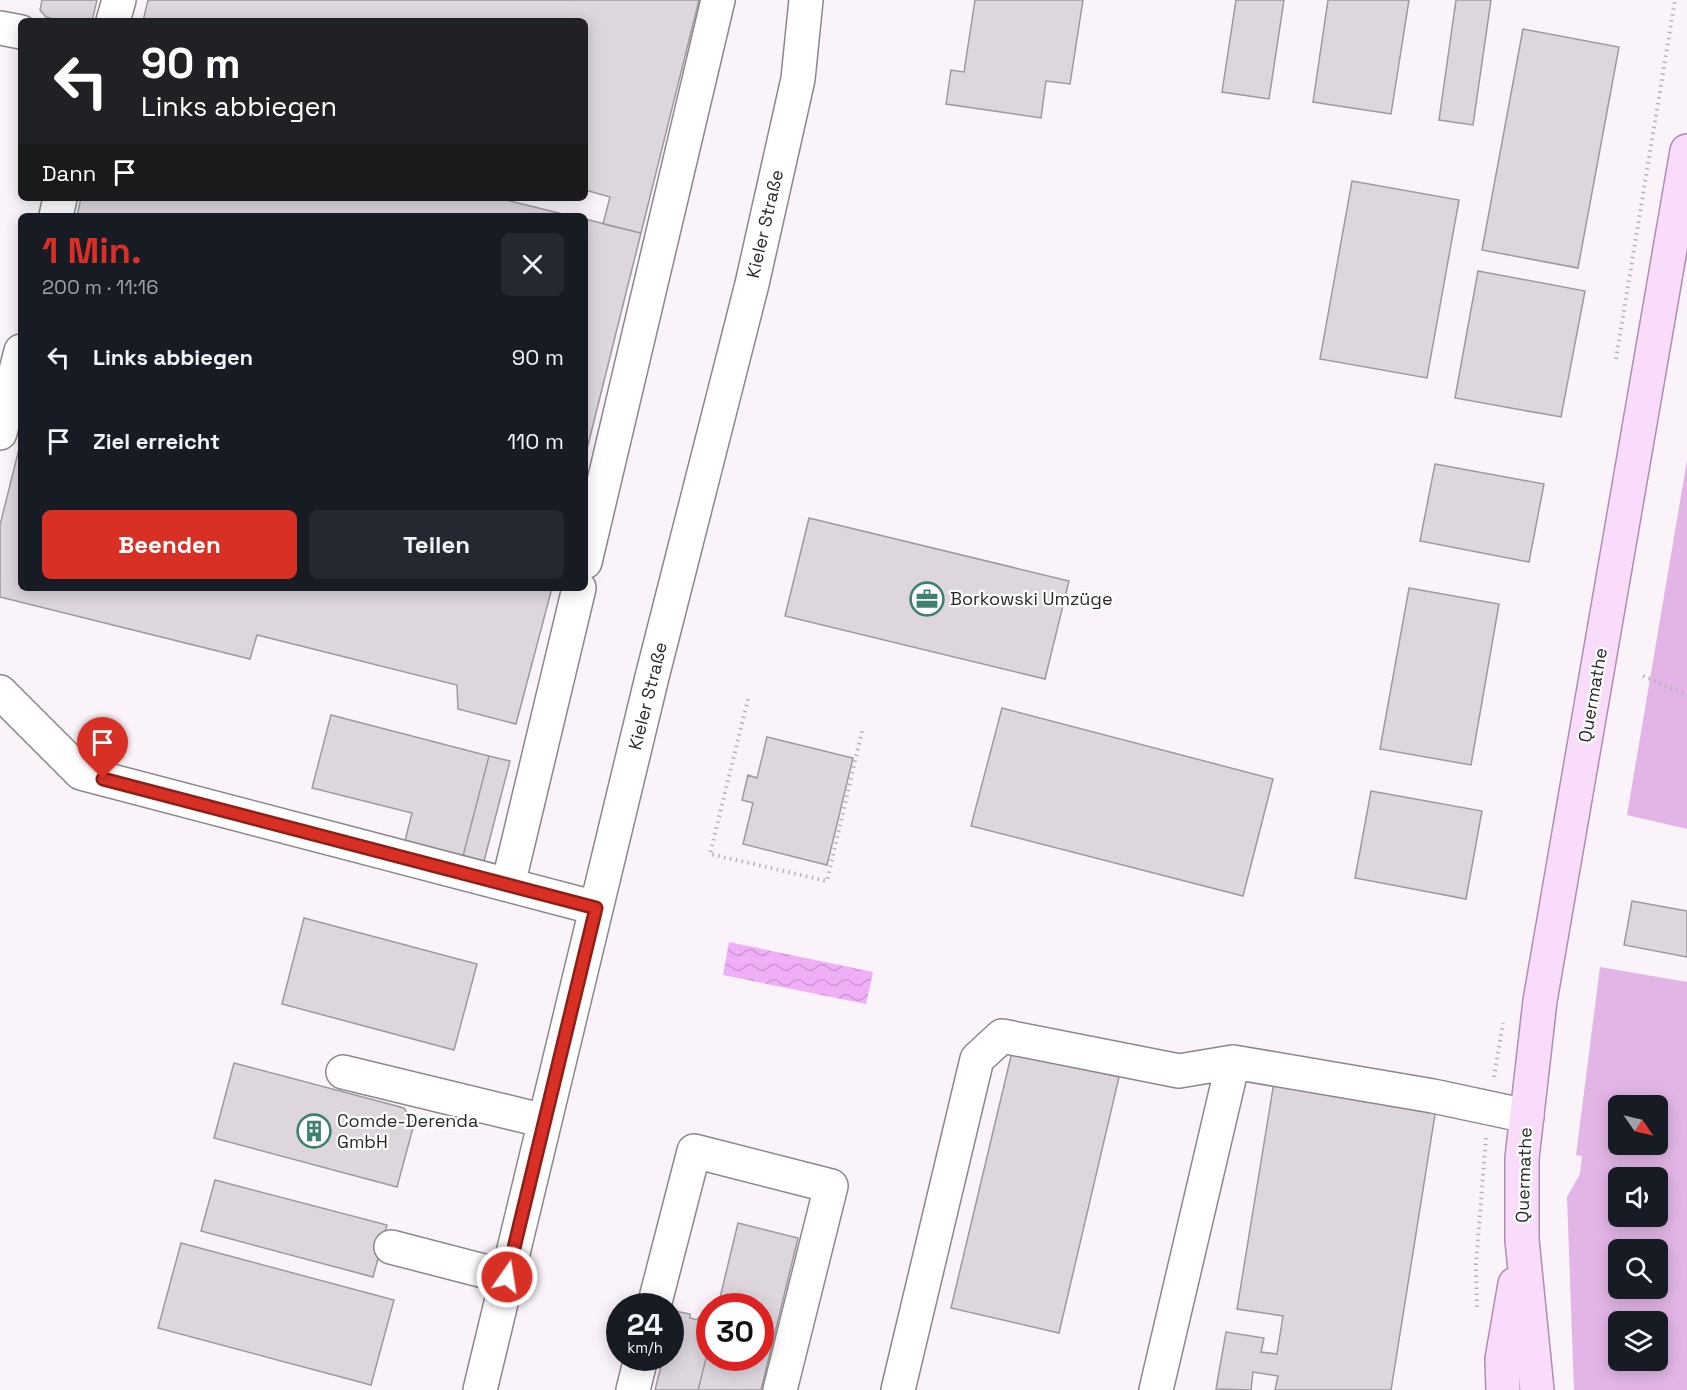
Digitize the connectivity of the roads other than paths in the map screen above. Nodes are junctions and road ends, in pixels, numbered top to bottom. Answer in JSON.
{"nodes":[{"id":1,"x":119,"y":0,"type":"edge"},
{"id":2,"x":718,"y":0,"type":"edge"},
{"id":3,"x":806,"y":0,"type":"edge"},
{"id":4,"x":114,"y":18,"type":"edge"},
{"id":5,"x":0,"y":28,"type":"edge"},
{"id":6,"x":18,"y":31,"type":"edge"},
{"id":7,"x":1687,"y":151,"type":"edge"},
{"id":8,"x":18,"y":363,"type":"edge"},
{"id":9,"x":0,"y":433,"type":"edge"},
{"id":10,"x":588,"y":549,"type":"edge"},
{"id":11,"x":578,"y":591,"type":"edge"},
{"id":12,"x":0,"y":692,"type":"edge"},
{"id":13,"x":508,"y":885,"type":"junction"},
{"id":14,"x":596,"y":908,"type":"junction"},
{"id":15,"x":1233,"y":1062,"type":"junction"},
{"id":16,"x":343,"y":1072,"type":"dead end"},
{"id":17,"x":1527,"y":1116,"type":"junction"},
{"id":18,"x":545,"y":1121,"type":"junction"},
{"id":19,"x":1522,"y":1240,"type":"junction"},
{"id":20,"x":391,"y":1247,"type":"dead end"},
{"id":21,"x":507,"y":1277,"type":"junction"},
{"id":22,"x":657,"y":1293,"type":"edge"},
{"id":23,"x":638,"y":1371,"type":"edge"},
{"id":24,"x":480,"y":1390,"type":"edge"},
{"id":25,"x":633,"y":1390,"type":"edge"},
{"id":26,"x":780,"y":1390,"type":"edge"},
{"id":27,"x":898,"y":1390,"type":"edge"},
{"id":28,"x":1156,"y":1390,"type":"edge"},
{"id":29,"x":1503,"y":1390,"type":"edge"},
{"id":30,"x":1537,"y":1390,"type":"edge"}],
"edges":[{"from":1,"to":4,"type":"street"},
{"from":2,"to":10,"type":"street"},
{"from":3,"to":14,"type":"street","name":"Kieler Straße"},
{"from":5,"to":6,"type":"street"},
{"from":7,"to":17,"type":"main road","name":"Quermathe"},
{"from":8,"to":9,"type":"street"},
{"from":11,"to":13,"type":"street"},
{"from":12,"to":13,"type":"street"},
{"from":13,"to":14,"type":"street"},
{"from":14,"to":18,"type":"street","name":"Kieler Straße"},
{"from":15,"to":17,"type":"street"},
{"from":15,"to":27,"type":"street"},
{"from":15,"to":28,"type":"street"},
{"from":16,"to":18,"type":"street"},
{"from":17,"to":19,"type":"main road","name":"Quermathe"},
{"from":18,"to":21,"type":"street","name":"Kieler Straße"},
{"from":19,"to":29,"type":"main road","name":"Quermathe"},
{"from":19,"to":30,"type":"main road","name":"Quermathe"},
{"from":20,"to":21,"type":"street"},
{"from":21,"to":24,"type":"street","name":"Kieler Straße"},
{"from":22,"to":26,"type":"street"},
{"from":23,"to":25,"type":"street"}]}
